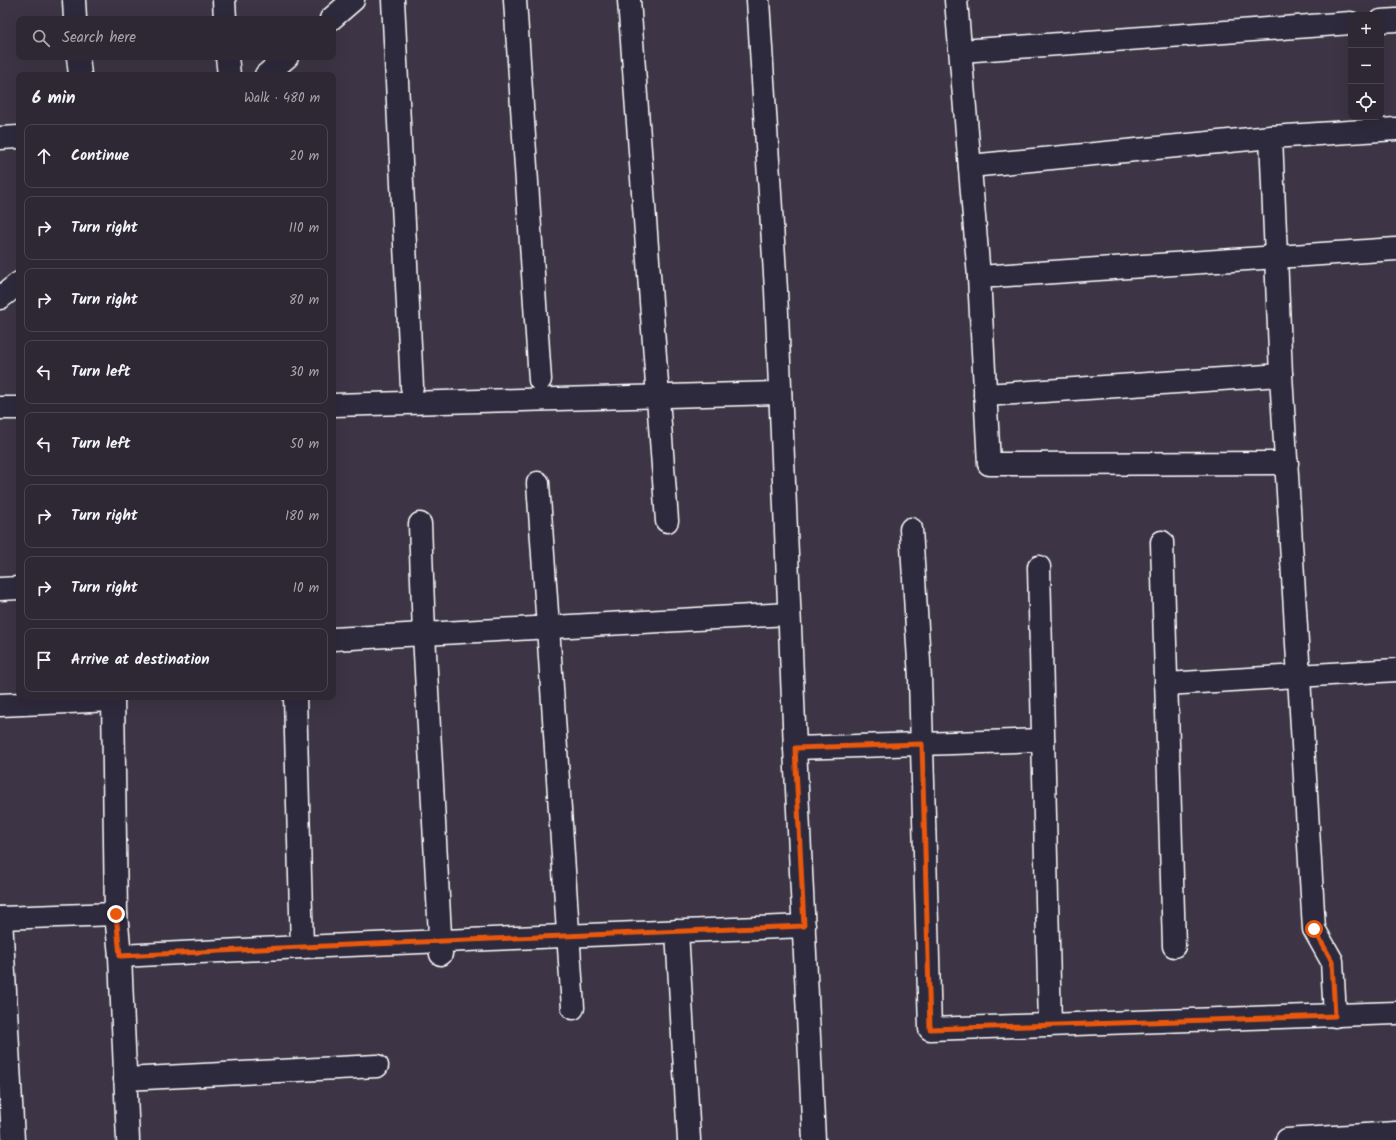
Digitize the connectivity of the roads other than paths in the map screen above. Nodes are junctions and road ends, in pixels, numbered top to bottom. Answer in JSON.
{"nodes":[{"id":1,"x":74,"y":0,"type":"edge"},
{"id":2,"x":224,"y":0,"type":"edge"},
{"id":3,"x":393,"y":0,"type":"edge"},
{"id":4,"x":515,"y":0,"type":"edge"},
{"id":5,"x":629,"y":0,"type":"edge"},
{"id":6,"x":758,"y":0,"type":"edge"},
{"id":7,"x":956,"y":0,"type":"edge"},
{"id":8,"x":76,"y":16,"type":"edge"},
{"id":9,"x":225,"y":16,"type":"edge"},
{"id":10,"x":1396,"y":20,"type":"edge"},
{"id":11,"x":1384,"y":21,"type":"edge"},
{"id":12,"x":1348,"y":23,"type":"edge"},
{"id":13,"x":961,"y":51,"type":"junction"},
{"id":14,"x":78,"y":60,"type":"edge"},
{"id":15,"x":228,"y":60,"type":"edge"},
{"id":16,"x":80,"y":72,"type":"edge"},
{"id":17,"x":229,"y":72,"type":"edge"},
{"id":18,"x":1396,"y":129,"type":"edge"},
{"id":19,"x":16,"y":137,"type":"edge"},
{"id":20,"x":1271,"y":137,"type":"junction"},
{"id":21,"x":0,"y":138,"type":"edge"},
{"id":22,"x":970,"y":166,"type":"junction"},
{"id":23,"x":1396,"y":249,"type":"edge"},
{"id":24,"x":1276,"y":257,"type":"junction"},
{"id":25,"x":979,"y":277,"type":"junction"},
{"id":26,"x":16,"y":285,"type":"edge"},
{"id":27,"x":0,"y":298,"type":"edge"},
{"id":28,"x":1281,"y":375,"type":"junction"},
{"id":29,"x":540,"y":380,"type":"dead end"},
{"id":30,"x":412,"y":387,"type":"dead end"},
{"id":31,"x":780,"y":393,"type":"junction"},
{"id":32,"x":986,"y":395,"type":"junction"},
{"id":33,"x":658,"y":396,"type":"junction"},
{"id":34,"x":336,"y":405,"type":"edge"},
{"id":35,"x":0,"y":408,"type":"edge"},
{"id":36,"x":16,"y":408,"type":"edge"},
{"id":37,"x":1286,"y":463,"type":"junction"},
{"id":38,"x":538,"y":483,"type":"dead end"},
{"id":39,"x":667,"y":521,"type":"dead end"},
{"id":40,"x":420,"y":524,"type":"dead end"},
{"id":41,"x":911,"y":529,"type":"dead end"},
{"id":42,"x":1162,"y":542,"type":"dead end"},
{"id":43,"x":1039,"y":567,"type":"dead end"},
{"id":44,"x":16,"y":588,"type":"edge"},
{"id":45,"x":0,"y":589,"type":"edge"},
{"id":46,"x":790,"y":614,"type":"junction"},
{"id":47,"x":548,"y":627,"type":"junction"},
{"id":48,"x":424,"y":634,"type":"junction"},
{"id":49,"x":336,"y":639,"type":"edge"},
{"id":50,"x":1396,"y":670,"type":"edge"},
{"id":51,"x":1299,"y":676,"type":"junction"},
{"id":52,"x":1166,"y":684,"type":"junction"},
{"id":53,"x":94,"y":700,"type":"edge"},
{"id":54,"x":113,"y":700,"type":"edge"},
{"id":55,"x":295,"y":700,"type":"edge"},
{"id":56,"x":0,"y":705,"type":"edge"},
{"id":57,"x":1043,"y":740,"type":"junction"},
{"id":58,"x":922,"y":744,"type":"junction"},
{"id":59,"x":795,"y":748,"type":"junction"},
{"id":60,"x":116,"y":914,"type":"junction"},
{"id":61,"x":0,"y":918,"type":"edge"},
{"id":62,"x":804,"y":926,"type":"junction"},
{"id":63,"x":677,"y":931,"type":"junction"},
{"id":64,"x":568,"y":936,"type":"junction"},
{"id":65,"x":1174,"y":946,"type":"dead end"},
{"id":66,"x":302,"y":947,"type":"junction"},
{"id":67,"x":441,"y":948,"type":"junction"},
{"id":68,"x":120,"y":956,"type":"junction"},
{"id":69,"x":573,"y":1008,"type":"dead end"},
{"id":70,"x":1396,"y":1013,"type":"edge"},
{"id":71,"x":1335,"y":1016,"type":"junction"},
{"id":72,"x":1050,"y":1025,"type":"junction"},
{"id":73,"x":376,"y":1066,"type":"dead end"},
{"id":74,"x":125,"y":1079,"type":"junction"},
{"id":75,"x":1396,"y":1133,"type":"edge"},
{"id":76,"x":8,"y":1136,"type":"edge"},
{"id":77,"x":128,"y":1140,"type":"edge"},
{"id":78,"x":689,"y":1140,"type":"edge"},
{"id":79,"x":814,"y":1140,"type":"edge"},
{"id":80,"x":1287,"y":1140,"type":"edge"}],
"edges":[{"from":1,"to":8,"type":"street"},
{"from":2,"to":9,"type":"street"},
{"from":3,"to":30,"type":"street"},
{"from":4,"to":29,"type":"street"},
{"from":5,"to":33,"type":"street"},
{"from":6,"to":31,"type":"street"},
{"from":7,"to":13,"type":"street"},
{"from":10,"to":11,"type":"street"},
{"from":12,"to":13,"type":"street"},
{"from":13,"to":22,"type":"street"},
{"from":14,"to":16,"type":"street"},
{"from":15,"to":17,"type":"street"},
{"from":18,"to":20,"type":"street"},
{"from":19,"to":21,"type":"street"},
{"from":20,"to":22,"type":"street"},
{"from":20,"to":24,"type":"street"},
{"from":22,"to":25,"type":"street"},
{"from":23,"to":24,"type":"street"},
{"from":24,"to":25,"type":"street"},
{"from":24,"to":28,"type":"street"},
{"from":25,"to":32,"type":"street"},
{"from":26,"to":27,"type":"street"},
{"from":28,"to":32,"type":"street"},
{"from":28,"to":37,"type":"street"},
{"from":31,"to":33,"type":"street"},
{"from":31,"to":46,"type":"street"},
{"from":32,"to":37,"type":"street"},
{"from":33,"to":34,"type":"street"},
{"from":33,"to":39,"type":"street"},
{"from":35,"to":36,"type":"street"},
{"from":37,"to":51,"type":"street"},
{"from":38,"to":47,"type":"street"},
{"from":40,"to":48,"type":"street"},
{"from":41,"to":58,"type":"street"},
{"from":42,"to":52,"type":"street"},
{"from":43,"to":57,"type":"street"},
{"from":44,"to":45,"type":"street"},
{"from":46,"to":47,"type":"street"},
{"from":46,"to":59,"type":"street"},
{"from":47,"to":48,"type":"street"},
{"from":47,"to":64,"type":"street"},
{"from":48,"to":49,"type":"street"},
{"from":48,"to":67,"type":"street"},
{"from":50,"to":51,"type":"street"},
{"from":51,"to":52,"type":"street"},
{"from":51,"to":71,"type":"street"},
{"from":52,"to":65,"type":"street"},
{"from":53,"to":56,"type":"street"},
{"from":54,"to":60,"type":"street"},
{"from":55,"to":66,"type":"street"},
{"from":57,"to":58,"type":"street"},
{"from":57,"to":72,"type":"street"},
{"from":58,"to":59,"type":"street"},
{"from":58,"to":72,"type":"street"},
{"from":59,"to":62,"type":"street"},
{"from":60,"to":61,"type":"street"},
{"from":60,"to":68,"type":"street"},
{"from":61,"to":76,"type":"street"},
{"from":62,"to":63,"type":"street"},
{"from":62,"to":79,"type":"street"},
{"from":63,"to":64,"type":"street"},
{"from":63,"to":78,"type":"street"},
{"from":64,"to":67,"type":"street"},
{"from":64,"to":69,"type":"street"},
{"from":66,"to":67,"type":"street"},
{"from":66,"to":68,"type":"street"},
{"from":68,"to":74,"type":"street"},
{"from":70,"to":71,"type":"street"},
{"from":71,"to":72,"type":"street"},
{"from":73,"to":74,"type":"street"},
{"from":74,"to":77,"type":"street"},
{"from":75,"to":80,"type":"street"}]}
